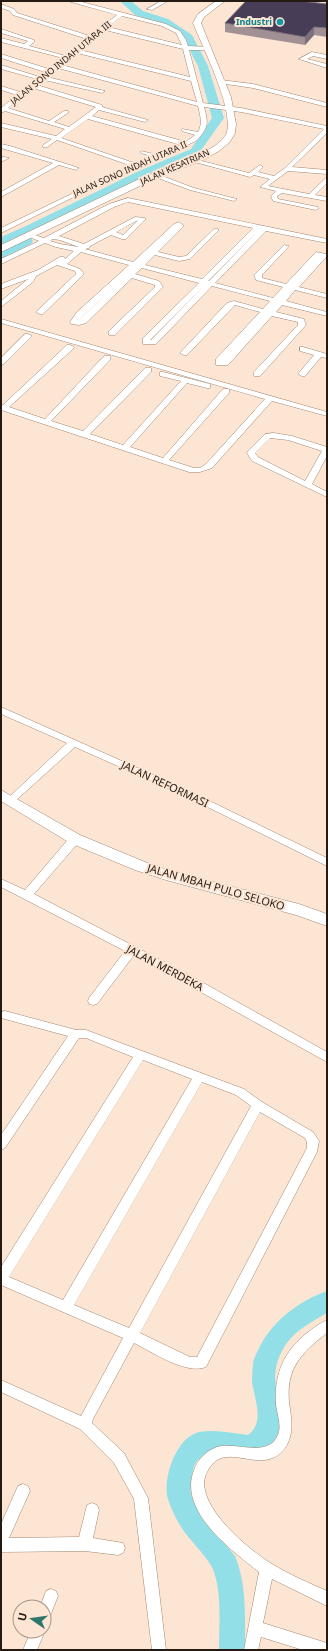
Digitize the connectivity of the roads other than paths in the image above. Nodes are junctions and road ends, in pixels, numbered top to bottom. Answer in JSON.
{"nodes":[{"id":1,"x":5,"y":1,"type":"edge"},
{"id":2,"x":71,"y":1,"type":"edge"},
{"id":3,"x":165,"y":1,"type":"edge"},
{"id":4,"x":221,"y":1,"type":"edge"},
{"id":5,"x":13,"y":3,"type":"dead end"},
{"id":6,"x":1,"y":6,"type":"edge"},
{"id":7,"x":150,"y":9,"type":"dead end"},
{"id":8,"x":121,"y":14,"type":"junction"},
{"id":9,"x":104,"y":28,"type":"junction"},
{"id":10,"x":1,"y":31,"type":"edge"},
{"id":11,"x":91,"y":38,"type":"junction"},
{"id":12,"x":1,"y":40,"type":"edge"},
{"id":13,"x":25,"y":46,"type":"junction"},
{"id":14,"x":186,"y":48,"type":"junction"},
{"id":15,"x":206,"y":48,"type":"junction"},
{"id":16,"x":76,"y":51,"type":"junction"},
{"id":17,"x":1,"y":56,"type":"edge"},
{"id":18,"x":327,"y":57,"type":"edge"},
{"id":19,"x":68,"y":58,"type":"junction"},
{"id":20,"x":59,"y":66,"type":"junction"},
{"id":21,"x":327,"y":66,"type":"edge"},
{"id":22,"x":1,"y":67,"type":"edge"},
{"id":23,"x":51,"y":72,"type":"junction"},
{"id":24,"x":43,"y":79,"type":"junction"},
{"id":25,"x":192,"y":79,"type":"junction"},
{"id":26,"x":221,"y":82,"type":"junction"},
{"id":27,"x":33,"y":86,"type":"junction"},
{"id":28,"x":1,"y":88,"type":"edge"},
{"id":29,"x":102,"y":92,"type":"dead end"},
{"id":30,"x":22,"y":95,"type":"junction"},
{"id":31,"x":202,"y":105,"type":"junction"},
{"id":32,"x":327,"y":105,"type":"edge"},
{"id":33,"x":99,"y":108,"type":"junction"},
{"id":34,"x":225,"y":108,"type":"junction"},
{"id":35,"x":2,"y":110,"type":"edge"},
{"id":36,"x":66,"y":112,"type":"dead end"},
{"id":37,"x":87,"y":117,"type":"junction"},
{"id":38,"x":145,"y":120,"type":"dead end"},
{"id":39,"x":49,"y":123,"type":"junction"},
{"id":40,"x":1,"y":125,"type":"edge"},
{"id":41,"x":70,"y":129,"type":"junction"},
{"id":42,"x":327,"y":129,"type":"edge"},
{"id":43,"x":184,"y":130,"type":"dead end"},
{"id":44,"x":200,"y":134,"type":"junction"},
{"id":45,"x":167,"y":135,"type":"dead end"},
{"id":46,"x":56,"y":138,"type":"junction"},
{"id":47,"x":188,"y":143,"type":"junction"},
{"id":48,"x":1,"y":146,"type":"edge"},
{"id":49,"x":45,"y":146,"type":"dead end"},
{"id":50,"x":143,"y":152,"type":"dead end"},
{"id":51,"x":159,"y":157,"type":"junction"},
{"id":52,"x":194,"y":161,"type":"junction"},
{"id":53,"x":58,"y":163,"type":"junction"},
{"id":54,"x":137,"y":166,"type":"junction"},
{"id":55,"x":260,"y":167,"type":"dead end"},
{"id":56,"x":76,"y":168,"type":"dead end"},
{"id":57,"x":110,"y":168,"type":"dead end"},
{"id":58,"x":288,"y":169,"type":"junction"},
{"id":59,"x":327,"y":172,"type":"edge"},
{"id":60,"x":122,"y":173,"type":"junction"},
{"id":61,"x":254,"y":173,"type":"junction"},
{"id":62,"x":157,"y":176,"type":"junction"},
{"id":63,"x":276,"y":178,"type":"junction"},
{"id":64,"x":327,"y":179,"type":"edge"},
{"id":65,"x":280,"y":190,"type":"junction"},
{"id":66,"x":1,"y":195,"type":"edge"},
{"id":67,"x":310,"y":196,"type":"junction"},
{"id":68,"x":234,"y":198,"type":"dead end"},
{"id":69,"x":327,"y":199,"type":"edge"},
{"id":70,"x":316,"y":208,"type":"dead end"},
{"id":71,"x":261,"y":227,"type":"junction"},
{"id":72,"x":216,"y":230,"type":"dead end"},
{"id":73,"x":1,"y":231,"type":"edge"},
{"id":74,"x":111,"y":232,"type":"junction"},
{"id":75,"x":39,"y":236,"type":"junction"},
{"id":76,"x":124,"y":238,"type":"junction"},
{"id":77,"x":327,"y":241,"type":"edge"},
{"id":78,"x":117,"y":244,"type":"dead end"},
{"id":79,"x":286,"y":246,"type":"dead end"},
{"id":80,"x":79,"y":248,"type":"junction"},
{"id":81,"x":1,"y":249,"type":"edge"},
{"id":82,"x":1,"y":262,"type":"edge"},
{"id":83,"x":60,"y":263,"type":"junction"},
{"id":84,"x":139,"y":263,"type":"junction"},
{"id":85,"x":312,"y":264,"type":"dead end"},
{"id":86,"x":127,"y":274,"type":"junction"},
{"id":87,"x":33,"y":275,"type":"junction"},
{"id":88,"x":209,"y":281,"type":"junction"},
{"id":89,"x":1,"y":287,"type":"edge"},
{"id":90,"x":291,"y":287,"type":"junction"},
{"id":91,"x":1,"y":294,"type":"edge"},
{"id":92,"x":10,"y":296,"type":"junction"},
{"id":93,"x":327,"y":296,"type":"edge"},
{"id":94,"x":279,"y":300,"type":"junction"},
{"id":95,"x":97,"y":302,"type":"dead end"},
{"id":96,"x":1,"y":305,"type":"edge"},
{"id":97,"x":327,"y":311,"type":"edge"},
{"id":98,"x":40,"y":312,"type":"dead end"},
{"id":99,"x":267,"y":312,"type":"junction"},
{"id":100,"x":176,"y":314,"type":"dead end"},
{"id":101,"x":327,"y":314,"type":"edge"},
{"id":102,"x":1,"y":321,"type":"edge"},
{"id":103,"x":1,"y":328,"type":"edge"},
{"id":104,"x":112,"y":333,"type":"dead end"},
{"id":105,"x":28,"y":336,"type":"junction"},
{"id":106,"x":52,"y":339,"type":"junction"},
{"id":107,"x":241,"y":341,"type":"dead end"},
{"id":108,"x":70,"y":347,"type":"junction"},
{"id":109,"x":302,"y":349,"type":"dead end"},
{"id":110,"x":184,"y":353,"type":"dead end"},
{"id":111,"x":323,"y":355,"type":"edge"},
{"id":112,"x":107,"y":358,"type":"junction"},
{"id":113,"x":126,"y":360,"type":"junction"},
{"id":114,"x":1,"y":362,"type":"edge"},
{"id":115,"x":137,"y":363,"type":"junction"},
{"id":116,"x":148,"y":370,"type":"junction"},
{"id":117,"x":257,"y":374,"type":"dead end"},
{"id":118,"x":302,"y":374,"type":"dead end"},
{"id":119,"x":186,"y":380,"type":"junction"},
{"id":120,"x":226,"y":391,"type":"junction"},
{"id":121,"x":257,"y":396,"type":"junction"},
{"id":122,"x":268,"y":399,"type":"junction"},
{"id":123,"x":3,"y":408,"type":"edge"},
{"id":124,"x":300,"y":409,"type":"junction"},
{"id":125,"x":327,"y":414,"type":"edge"},
{"id":126,"x":327,"y":420,"type":"edge"},
{"id":127,"x":46,"y":422,"type":"junction"},
{"id":128,"x":85,"y":434,"type":"junction"},
{"id":129,"x":125,"y":447,"type":"junction"},
{"id":130,"x":326,"y":450,"type":"edge"},
{"id":131,"x":164,"y":460,"type":"junction"},
{"id":132,"x":307,"y":485,"type":"junction"},
{"id":133,"x":327,"y":495,"type":"edge"},
{"id":134,"x":1,"y":710,"type":"edge"},
{"id":135,"x":74,"y":742,"type":"junction"},
{"id":136,"x":6,"y":798,"type":"edge"},
{"id":137,"x":75,"y":839,"type":"junction"},
{"id":138,"x":327,"y":862,"type":"edge"},
{"id":139,"x":1,"y":883,"type":"edge"},
{"id":140,"x":27,"y":894,"type":"junction"},
{"id":141,"x":327,"y":920,"type":"edge"},
{"id":142,"x":132,"y":950,"type":"junction"},
{"id":143,"x":93,"y":1001,"type":"dead end"},
{"id":144,"x":2,"y":1014,"type":"edge"},
{"id":145,"x":76,"y":1034,"type":"junction"},
{"id":146,"x":141,"y":1054,"type":"junction"},
{"id":147,"x":327,"y":1057,"type":"edge"},
{"id":148,"x":199,"y":1077,"type":"junction"},
{"id":149,"x":258,"y":1105,"type":"junction"},
{"id":150,"x":1,"y":1145,"type":"edge"},
{"id":151,"x":1,"y":1279,"type":"edge"},
{"id":152,"x":66,"y":1306,"type":"junction"},
{"id":153,"x":327,"y":1326,"type":"edge"},
{"id":154,"x":132,"y":1336,"type":"junction"},
{"id":155,"x":1,"y":1386,"type":"edge"},
{"id":156,"x":85,"y":1425,"type":"junction"},
{"id":157,"x":23,"y":1491,"type":"dead end"},
{"id":158,"x":92,"y":1510,"type":"dead end"},
{"id":159,"x":1,"y":1540,"type":"edge"},
{"id":160,"x":85,"y":1544,"type":"junction"},
{"id":161,"x":1,"y":1545,"type":"edge"},
{"id":162,"x":118,"y":1548,"type":"dead end"},
{"id":163,"x":267,"y":1569,"type":"junction"},
{"id":164,"x":51,"y":1596,"type":"dead end"},
{"id":165,"x":50,"y":1599,"type":"edge"},
{"id":166,"x":327,"y":1599,"type":"edge"},
{"id":167,"x":255,"y":1628,"type":"junction"},
{"id":168,"x":35,"y":1639,"type":"edge"},
{"id":169,"x":30,"y":1650,"type":"edge"},
{"id":170,"x":159,"y":1650,"type":"edge"},
{"id":171,"x":251,"y":1650,"type":"edge"},
{"id":172,"x":326,"y":1650,"type":"edge"}],
"edges":[{"from":1,"to":5,"type":"street"},
{"from":2,"to":8,"type":"street"},
{"from":3,"to":7,"type":"street"},
{"from":4,"to":15,"type":"street","name":"JALAN KESATRIAN"},
{"from":6,"to":11,"type":"street"},
{"from":8,"to":9,"type":"street","name":"JALAN SONO INDAH UTARA III"},
{"from":8,"to":14,"type":"street"},
{"from":9,"to":11,"type":"street","name":"JALAN SONO INDAH UTARA III"},
{"from":9,"to":14,"type":"street"},
{"from":10,"to":13,"type":"street"},
{"from":11,"to":16,"type":"street","name":"JALAN SONO INDAH UTARA III"},
{"from":12,"to":13,"type":"street"},
{"from":13,"to":19,"type":"street"},
{"from":14,"to":15,"type":"street"},
{"from":14,"to":25,"type":"street"},
{"from":15,"to":26,"type":"street","name":"JALAN KESATRIAN"},
{"from":16,"to":19,"type":"street","name":"JALAN SONO INDAH UTARA III"},
{"from":16,"to":25,"type":"street"},
{"from":17,"to":23,"type":"street"},
{"from":18,"to":21,"type":"street"},
{"from":19,"to":20,"type":"street","name":"JALAN SONO INDAH UTARA III"},
{"from":20,"to":23,"type":"street","name":"JALAN SONO INDAH UTARA III"},
{"from":20,"to":31,"type":"street"},
{"from":22,"to":24,"type":"street"},
{"from":23,"to":24,"type":"street","name":"JALAN SONO INDAH UTARA III"},
{"from":24,"to":27,"type":"street","name":"JALAN SONO INDAH UTARA III"},
{"from":24,"to":29,"type":"street"},
{"from":25,"to":31,"type":"street"},
{"from":26,"to":32,"type":"street"},
{"from":26,"to":34,"type":"street","name":"JALAN KESATRIAN"},
{"from":27,"to":30,"type":"street","name":"JALAN SONO INDAH UTARA III"},
{"from":27,"to":33,"type":"street"},
{"from":28,"to":30,"type":"street"},
{"from":30,"to":35,"type":"street","name":"JALAN SONO INDAH UTARA III"},
{"from":31,"to":34,"type":"street"},
{"from":31,"to":44,"type":"street"},
{"from":33,"to":37,"type":"street"},
{"from":33,"to":38,"type":"street"},
{"from":34,"to":42,"type":"street"},
{"from":34,"to":52,"type":"street","name":"JALAN KESATRIAN"},
{"from":35,"to":39,"type":"street"},
{"from":36,"to":39,"type":"street"},
{"from":37,"to":41,"type":"street"},
{"from":37,"to":47,"type":"street"},
{"from":39,"to":41,"type":"street"},
{"from":40,"to":46,"type":"street"},
{"from":41,"to":46,"type":"street"},
{"from":42,"to":58,"type":"street"},
{"from":43,"to":44,"type":"street"},
{"from":44,"to":47,"type":"street","name":"JALAN SONO INDAH UTARA II"},
{"from":45,"to":47,"type":"street"},
{"from":46,"to":49,"type":"street"},
{"from":46,"to":54,"type":"street"},
{"from":47,"to":51,"type":"street","name":"JALAN SONO INDAH UTARA II"},
{"from":48,"to":53,"type":"street"},
{"from":50,"to":51,"type":"street"},
{"from":51,"to":54,"type":"street","name":"JALAN SONO INDAH UTARA II"},
{"from":52,"to":61,"type":"street"},
{"from":52,"to":62,"type":"street","name":"JALAN KESATRIAN"},
{"from":53,"to":56,"type":"street"},
{"from":53,"to":66,"type":"street"},
{"from":54,"to":60,"type":"street","name":"JALAN SONO INDAH UTARA II"},
{"from":55,"to":61,"type":"street"},
{"from":57,"to":60,"type":"street"},
{"from":58,"to":59,"type":"street"},
{"from":58,"to":63,"type":"street"},
{"from":60,"to":73,"type":"street","name":"JALAN SONO INDAH UTARA II"},
{"from":61,"to":63,"type":"street"},
{"from":62,"to":68,"type":"street"},
{"from":62,"to":75,"type":"street","name":"JALAN KESATRIAN"},
{"from":63,"to":65,"type":"street"},
{"from":64,"to":67,"type":"street"},
{"from":65,"to":67,"type":"street"},
{"from":65,"to":70,"type":"street"},
{"from":67,"to":69,"type":"street"},
{"from":71,"to":75,"type":"street"},
{"from":71,"to":77,"type":"street"},
{"from":71,"to":88,"type":"street"},
{"from":72,"to":84,"type":"street"},
{"from":74,"to":76,"type":"street"},
{"from":74,"to":76,"type":"street"},
{"from":74,"to":80,"type":"street"},
{"from":75,"to":80,"type":"street"},
{"from":75,"to":80,"type":"street"},
{"from":75,"to":81,"type":"street","name":"JALAN KESATRIAN"},
{"from":75,"to":82,"type":"street"},
{"from":76,"to":78,"type":"street"},
{"from":79,"to":90,"type":"street"},
{"from":80,"to":83,"type":"street"},
{"from":80,"to":84,"type":"street"},
{"from":83,"to":87,"type":"street"},
{"from":83,"to":98,"type":"street"},
{"from":84,"to":86,"type":"street"},
{"from":84,"to":88,"type":"street"},
{"from":85,"to":90,"type":"street"},
{"from":86,"to":95,"type":"street"},
{"from":86,"to":104,"type":"street"},
{"from":87,"to":89,"type":"street"},
{"from":87,"to":92,"type":"street"},
{"from":88,"to":94,"type":"street"},
{"from":88,"to":100,"type":"street"},
{"from":90,"to":93,"type":"street"},
{"from":90,"to":94,"type":"street"},
{"from":91,"to":92,"type":"street"},
{"from":92,"to":96,"type":"street"},
{"from":94,"to":97,"type":"street"},
{"from":94,"to":99,"type":"street"},
{"from":94,"to":101,"type":"street"},
{"from":99,"to":107,"type":"street"},
{"from":99,"to":110,"type":"street"},
{"from":99,"to":117,"type":"street"},
{"from":102,"to":106,"type":"street"},
{"from":103,"to":105,"type":"street"},
{"from":105,"to":106,"type":"street"},
{"from":105,"to":114,"type":"street"},
{"from":106,"to":108,"type":"street"},
{"from":106,"to":113,"type":"street"},
{"from":108,"to":112,"type":"street"},
{"from":108,"to":123,"type":"street"},
{"from":109,"to":111,"type":"street"},
{"from":111,"to":118,"type":"street"},
{"from":112,"to":113,"type":"street"},
{"from":112,"to":127,"type":"street"},
{"from":113,"to":115,"type":"street"},
{"from":115,"to":116,"type":"street"},
{"from":115,"to":121,"type":"street"},
{"from":116,"to":119,"type":"street"},
{"from":116,"to":128,"type":"street"},
{"from":119,"to":120,"type":"street"},
{"from":119,"to":129,"type":"street"},
{"from":120,"to":121,"type":"street"},
{"from":120,"to":131,"type":"street"},
{"from":121,"to":122,"type":"street"},
{"from":122,"to":124,"type":"street"},
{"from":122,"to":131,"type":"street"},
{"from":123,"to":127,"type":"street"},
{"from":124,"to":125,"type":"street"},
{"from":124,"to":126,"type":"street"},
{"from":127,"to":128,"type":"street"},
{"from":128,"to":129,"type":"street"},
{"from":129,"to":131,"type":"street"},
{"from":130,"to":132,"type":"street"},
{"from":130,"to":132,"type":"street"},
{"from":132,"to":133,"type":"street"},
{"from":134,"to":135,"type":"street","name":"JALAN REFORMASI"},
{"from":135,"to":136,"type":"street"},
{"from":135,"to":138,"type":"street","name":"JALAN REFORMASI"},
{"from":136,"to":137,"type":"street","name":"JALAN MBAH PULO SELOKO"},
{"from":137,"to":140,"type":"street"},
{"from":137,"to":141,"type":"street","name":"JALAN MBAH PULO SELOKO"},
{"from":139,"to":140,"type":"street","name":"JALAN MERDEKA"},
{"from":140,"to":142,"type":"street","name":"JALAN MERDEKA"},
{"from":142,"to":143,"type":"street"},
{"from":142,"to":147,"type":"street","name":"JALAN MERDEKA"},
{"from":144,"to":145,"type":"street"},
{"from":145,"to":146,"type":"street"},
{"from":145,"to":150,"type":"street"},
{"from":146,"to":148,"type":"street"},
{"from":146,"to":151,"type":"street"},
{"from":148,"to":149,"type":"street"},
{"from":148,"to":152,"type":"street"},
{"from":149,"to":154,"type":"street"},
{"from":149,"to":154,"type":"street"},
{"from":151,"to":152,"type":"street"},
{"from":152,"to":154,"type":"street"},
{"from":153,"to":163,"type":"street"},
{"from":154,"to":156,"type":"street"},
{"from":155,"to":156,"type":"street"},
{"from":156,"to":170,"type":"street"},
{"from":157,"to":159,"type":"street"},
{"from":158,"to":160,"type":"street"},
{"from":160,"to":161,"type":"street"},
{"from":160,"to":162,"type":"street"},
{"from":163,"to":166,"type":"street"},
{"from":163,"to":167,"type":"street"},
{"from":164,"to":165,"type":"street"},
{"from":167,"to":171,"type":"street"},
{"from":167,"to":172,"type":"street"},
{"from":168,"to":169,"type":"street"}]}
